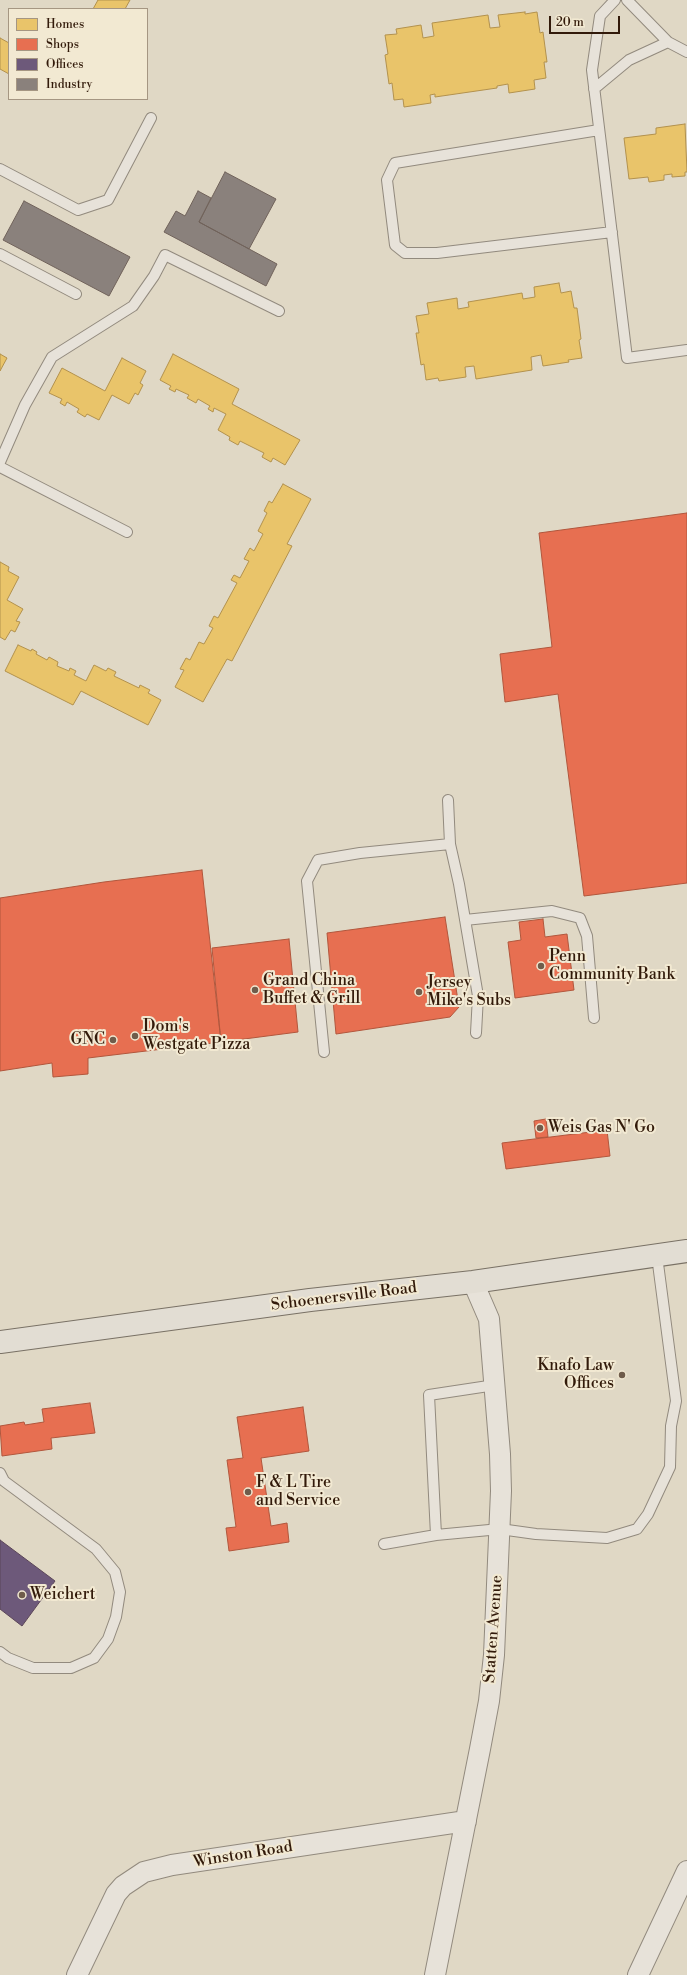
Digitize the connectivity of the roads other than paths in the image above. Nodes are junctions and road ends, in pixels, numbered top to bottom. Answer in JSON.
{"nodes":[{"id":1,"x":615,"y":0,"type":"edge"},
{"id":2,"x":627,"y":0,"type":"edge"},
{"id":3,"x":668,"y":42,"type":"junction"},
{"id":4,"x":687,"y":52,"type":"edge"},
{"id":5,"x":594,"y":89,"type":"junction"},
{"id":6,"x":151,"y":118,"type":"dead end"},
{"id":7,"x":599,"y":130,"type":"junction"},
{"id":8,"x":0,"y":169,"type":"edge"},
{"id":9,"x":612,"y":232,"type":"junction"},
{"id":10,"x":0,"y":254,"type":"edge"},
{"id":11,"x":76,"y":294,"type":"dead end"},
{"id":12,"x":279,"y":311,"type":"dead end"},
{"id":13,"x":687,"y":350,"type":"edge"},
{"id":14,"x":0,"y":462,"type":"edge"},
{"id":15,"x":0,"y":467,"type":"edge"},
{"id":16,"x":127,"y":532,"type":"dead end"},
{"id":17,"x":448,"y":800,"type":"dead end"},
{"id":18,"x":450,"y":844,"type":"junction"},
{"id":19,"x":465,"y":920,"type":"junction"},
{"id":20,"x":594,"y":1018,"type":"dead end"},
{"id":21,"x":476,"y":1033,"type":"dead end"},
{"id":22,"x":324,"y":1052,"type":"dead end"},
{"id":23,"x":687,"y":1251,"type":"edge"},
{"id":24,"x":657,"y":1256,"type":"junction"},
{"id":25,"x":473,"y":1282,"type":"junction"},
{"id":26,"x":0,"y":1342,"type":"edge"},
{"id":27,"x":495,"y":1385,"type":"junction"},
{"id":28,"x":0,"y":1473,"type":"edge"},
{"id":29,"x":500,"y":1529,"type":"junction"},
{"id":30,"x":436,"y":1535,"type":"junction"},
{"id":31,"x":384,"y":1544,"type":"dead end"},
{"id":32,"x":0,"y":1652,"type":"edge"},
{"id":33,"x":466,"y":1821,"type":"junction"},
{"id":34,"x":687,"y":1871,"type":"edge"},
{"id":35,"x":77,"y":1975,"type":"edge"},
{"id":36,"x":435,"y":1975,"type":"edge"},
{"id":37,"x":638,"y":1975,"type":"edge"}],
"edges":[{"from":1,"to":5,"type":"lane"},
{"from":2,"to":3,"type":"lane"},
{"from":3,"to":4,"type":"lane"},
{"from":3,"to":5,"type":"lane"},
{"from":5,"to":7,"type":"lane"},
{"from":6,"to":8,"type":"lane"},
{"from":7,"to":9,"type":"lane"},
{"from":7,"to":9,"type":"lane"},
{"from":9,"to":13,"type":"lane"},
{"from":10,"to":11,"type":"lane"},
{"from":12,"to":14,"type":"lane"},
{"from":15,"to":16,"type":"lane"},
{"from":17,"to":18,"type":"lane"},
{"from":18,"to":19,"type":"lane"},
{"from":18,"to":22,"type":"lane"},
{"from":19,"to":20,"type":"lane"},
{"from":19,"to":21,"type":"lane"},
{"from":23,"to":24,"type":"main road","name":"Schoenersville Road"},
{"from":24,"to":25,"type":"main road","name":"Schoenersville Road"},
{"from":24,"to":29,"type":"lane"},
{"from":25,"to":26,"type":"main road","name":"Schoenersville Road"},
{"from":25,"to":27,"type":"street","name":"Statten Avenue"},
{"from":27,"to":29,"type":"street","name":"Statten Avenue"},
{"from":27,"to":30,"type":"lane"},
{"from":28,"to":32,"type":"lane"},
{"from":29,"to":30,"type":"lane"},
{"from":29,"to":33,"type":"street","name":"Statten Avenue"},
{"from":30,"to":31,"type":"lane"},
{"from":33,"to":35,"type":"street","name":"Winston Road"},
{"from":33,"to":36,"type":"street","name":"Statten Avenue"},
{"from":34,"to":37,"type":"street"}]}
